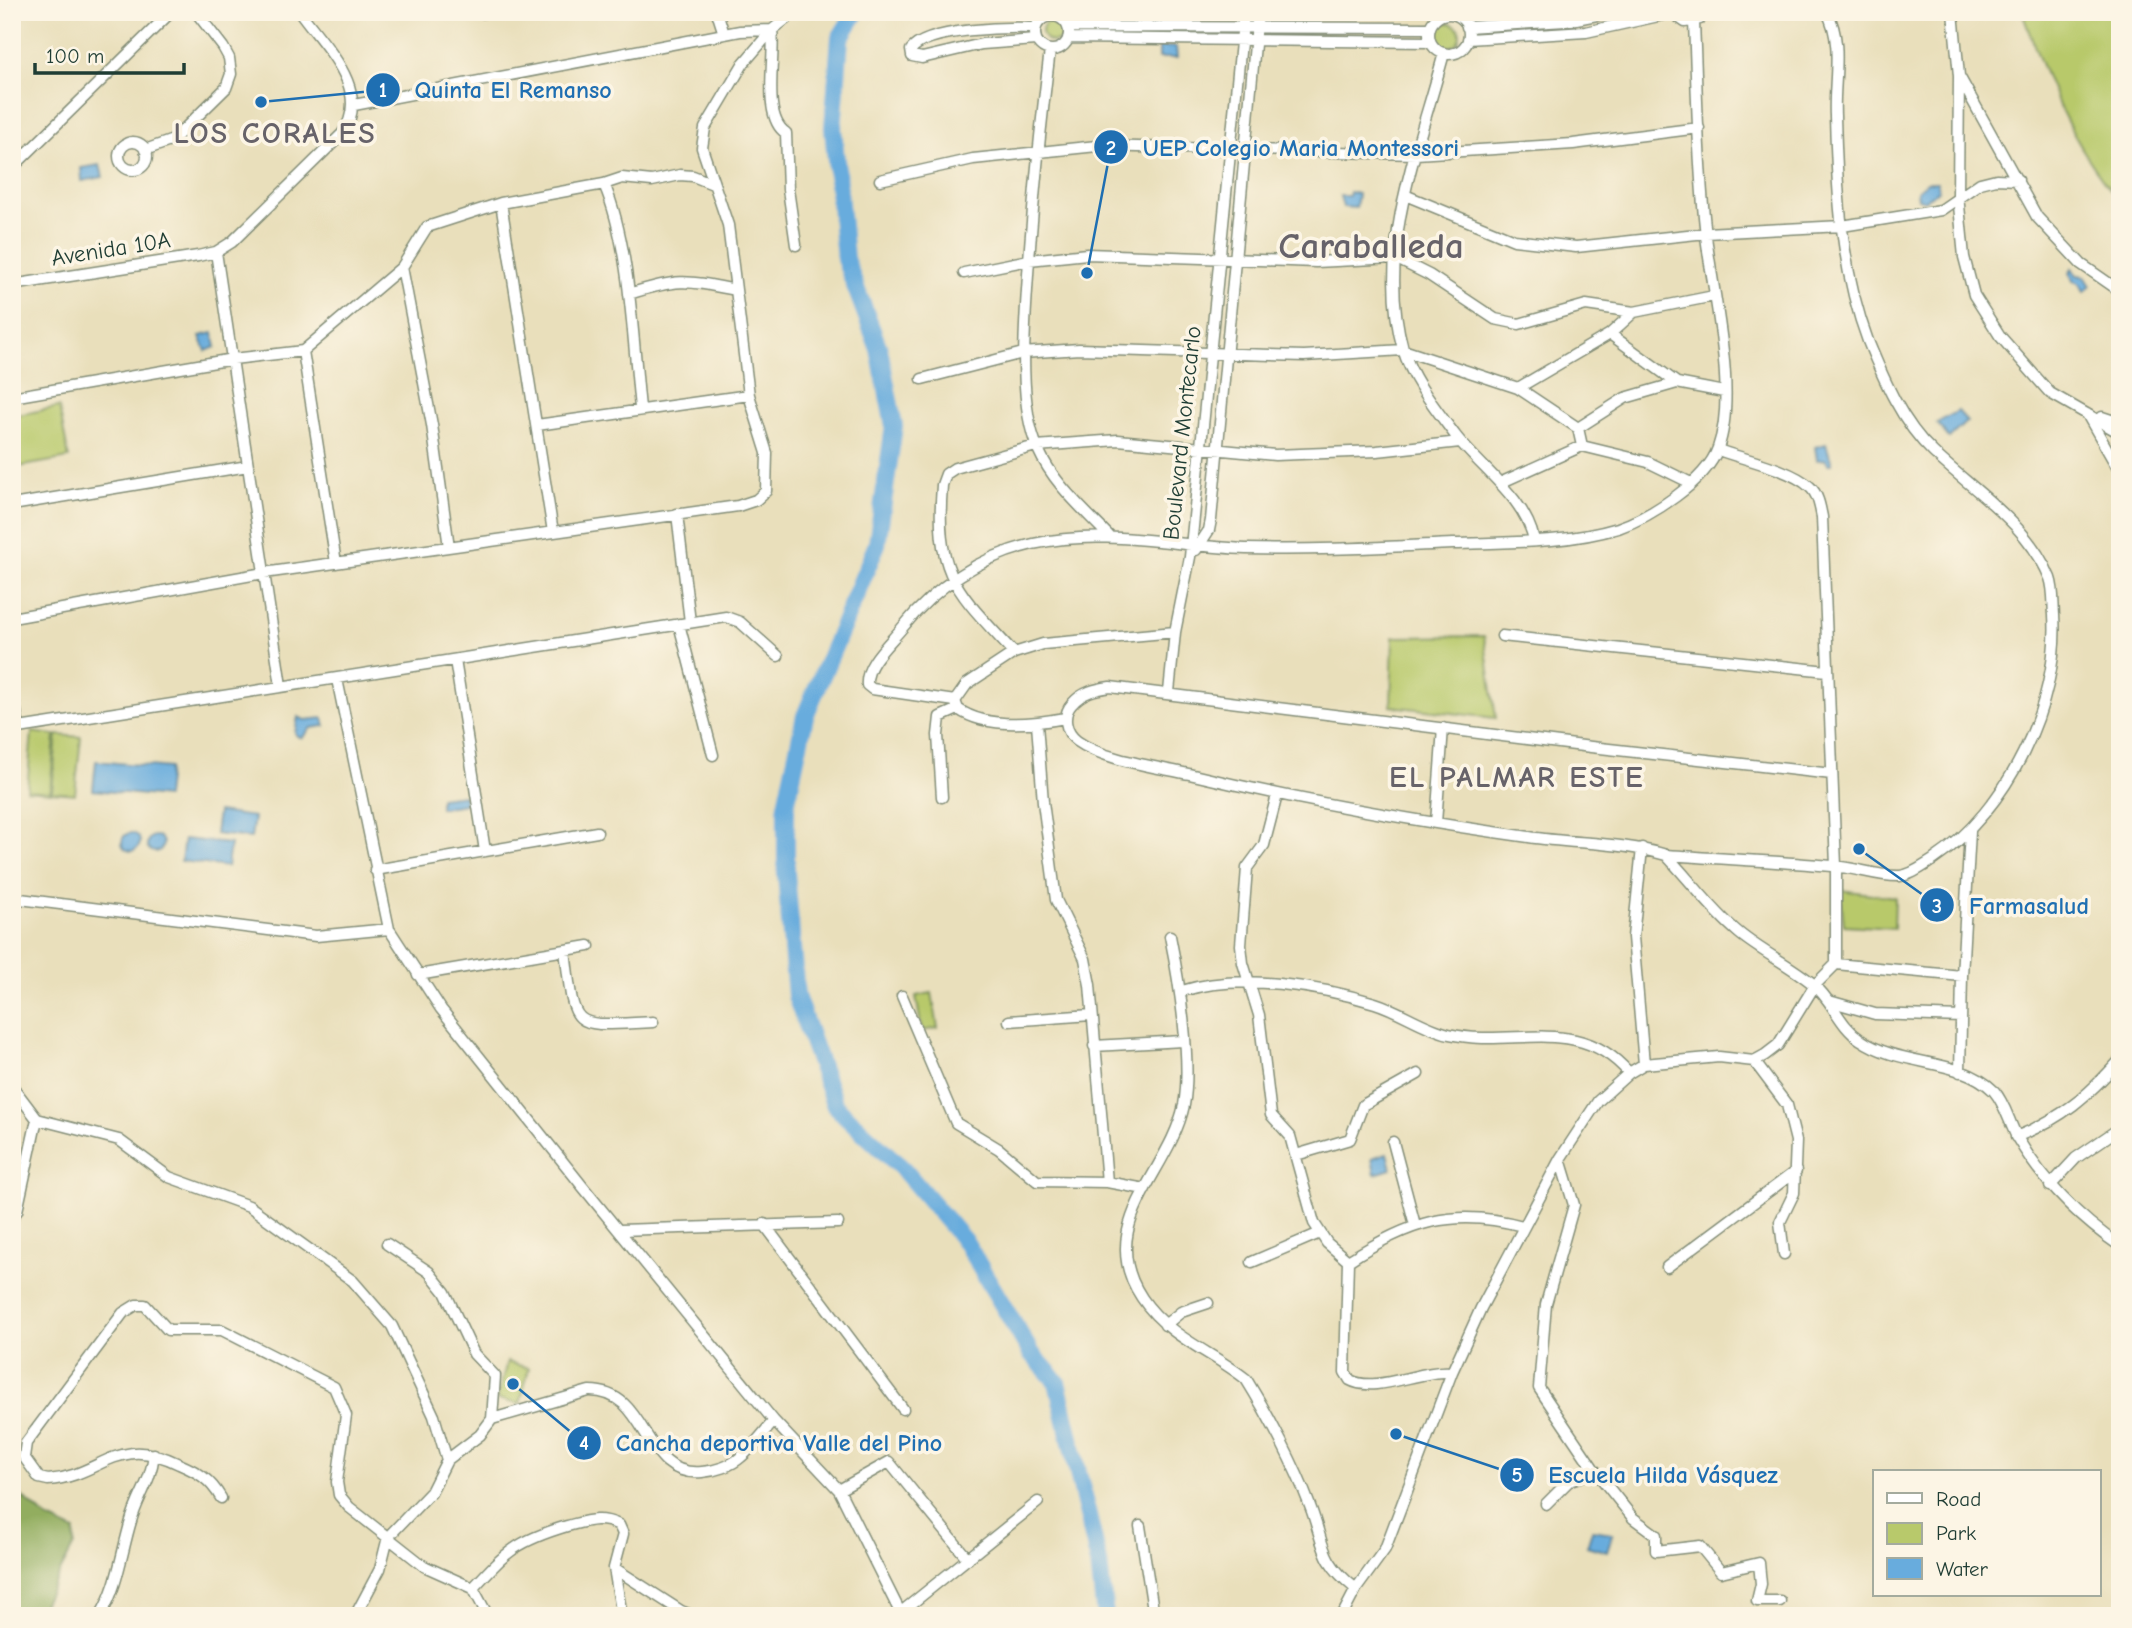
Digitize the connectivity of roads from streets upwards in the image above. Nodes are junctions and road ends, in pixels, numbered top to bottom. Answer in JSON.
{"nodes":[{"id":1,"x":171,"y":12,"type":"edge"},
{"id":2,"x":197,"y":12,"type":"edge"},
{"id":3,"x":300,"y":12,"type":"edge"},
{"id":4,"x":717,"y":12,"type":"edge"},
{"id":5,"x":795,"y":12,"type":"edge"},
{"id":6,"x":1244,"y":12,"type":"edge"},
{"id":7,"x":1258,"y":12,"type":"edge"},
{"id":8,"x":1612,"y":12,"type":"edge"},
{"id":9,"x":1706,"y":12,"type":"edge"},
{"id":10,"x":1827,"y":12,"type":"edge"},
{"id":11,"x":1953,"y":12,"type":"edge"},
{"id":12,"x":1455,"y":13,"type":"edge"},
{"id":13,"x":1672,"y":13,"type":"edge"},
{"id":14,"x":1056,"y":14,"type":"edge"},
{"id":15,"x":1694,"y":22,"type":"junction"},
{"id":16,"x":1242,"y":26,"type":"junction"},
{"id":17,"x":1257,"y":27,"type":"junction"},
{"id":18,"x":1467,"y":27,"type":"junction"},
{"id":19,"x":1035,"y":28,"type":"junction"},
{"id":20,"x":1429,"y":28,"type":"junction"},
{"id":21,"x":772,"y":30,"type":"junction"},
{"id":22,"x":1068,"y":33,"type":"junction"},
{"id":23,"x":724,"y":34,"type":"junction"},
{"id":24,"x":1241,"y":38,"type":"junction"},
{"id":25,"x":1256,"y":39,"type":"junction"},
{"id":26,"x":1468,"y":39,"type":"junction"},
{"id":27,"x":1036,"y":40,"type":"junction"},
{"id":28,"x":1430,"y":42,"type":"junction"},
{"id":29,"x":1050,"y":50,"type":"junction"},
{"id":30,"x":1444,"y":53,"type":"junction"},
{"id":31,"x":1959,"y":76,"type":"junction"},
{"id":32,"x":354,"y":105,"type":"junction"},
{"id":33,"x":1699,"y":128,"type":"junction"},
{"id":34,"x":145,"y":150,"type":"dead end"},
{"id":35,"x":1038,"y":151,"type":"junction"},
{"id":36,"x":1231,"y":151,"type":"junction"},
{"id":37,"x":1245,"y":151,"type":"junction"},
{"id":38,"x":1416,"y":154,"type":"junction"},
{"id":39,"x":12,"y":168,"type":"edge"},
{"id":40,"x":880,"y":180,"type":"dead end"},
{"id":41,"x":2018,"y":180,"type":"junction"},
{"id":42,"x":604,"y":184,"type":"junction"},
{"id":43,"x":713,"y":184,"type":"junction"},
{"id":44,"x":1405,"y":195,"type":"junction"},
{"id":45,"x":1958,"y":195,"type":"junction"},
{"id":46,"x":501,"y":203,"type":"junction"},
{"id":47,"x":1842,"y":226,"type":"junction"},
{"id":48,"x":1706,"y":233,"type":"junction"},
{"id":49,"x":796,"y":245,"type":"dead end"},
{"id":50,"x":216,"y":252,"type":"junction"},
{"id":51,"x":1220,"y":258,"type":"junction"},
{"id":52,"x":1395,"y":258,"type":"junction"},
{"id":53,"x":1235,"y":259,"type":"junction"},
{"id":54,"x":1029,"y":260,"type":"junction"},
{"id":55,"x":402,"y":267,"type":"junction"},
{"id":56,"x":964,"y":273,"type":"dead end"},
{"id":57,"x":12,"y":285,"type":"edge"},
{"id":58,"x":736,"y":290,"type":"junction"},
{"id":59,"x":2120,"y":290,"type":"edge"},
{"id":60,"x":629,"y":294,"type":"junction"},
{"id":61,"x":1714,"y":296,"type":"junction"},
{"id":62,"x":1634,"y":312,"type":"junction"},
{"id":63,"x":1610,"y":334,"type":"junction"},
{"id":64,"x":1404,"y":350,"type":"junction"},
{"id":65,"x":303,"y":351,"type":"junction"},
{"id":66,"x":1023,"y":353,"type":"junction"},
{"id":67,"x":1212,"y":353,"type":"junction"},
{"id":68,"x":1228,"y":355,"type":"junction"},
{"id":69,"x":233,"y":359,"type":"junction"},
{"id":70,"x":922,"y":379,"type":"dead end"},
{"id":71,"x":1677,"y":383,"type":"junction"},
{"id":72,"x":1518,"y":388,"type":"junction"},
{"id":73,"x":1724,"y":392,"type":"junction"},
{"id":74,"x":749,"y":395,"type":"junction"},
{"id":75,"x":12,"y":397,"type":"edge"},
{"id":76,"x":640,"y":408,"type":"junction"},
{"id":77,"x":2086,"y":412,"type":"junction"},
{"id":78,"x":2120,"y":423,"type":"edge"},
{"id":79,"x":537,"y":425,"type":"junction"},
{"id":80,"x":1578,"y":428,"type":"junction"},
{"id":81,"x":2120,"y":433,"type":"edge"},
{"id":82,"x":1460,"y":442,"type":"junction"},
{"id":83,"x":1036,"y":446,"type":"junction"},
{"id":84,"x":1582,"y":446,"type":"junction"},
{"id":85,"x":1201,"y":450,"type":"junction"},
{"id":86,"x":1718,"y":450,"type":"junction"},
{"id":87,"x":1219,"y":451,"type":"junction"},
{"id":88,"x":248,"y":466,"type":"junction"},
{"id":89,"x":2120,"y":472,"type":"edge"},
{"id":90,"x":1500,"y":483,"type":"junction"},
{"id":91,"x":1691,"y":484,"type":"junction"},
{"id":92,"x":12,"y":505,"type":"edge"},
{"id":93,"x":677,"y":514,"type":"junction"},
{"id":94,"x":553,"y":532,"type":"junction"},
{"id":95,"x":1108,"y":535,"type":"junction"},
{"id":96,"x":1534,"y":540,"type":"junction"},
{"id":97,"x":1196,"y":545,"type":"junction"},
{"id":98,"x":449,"y":547,"type":"junction"},
{"id":99,"x":336,"y":563,"type":"junction"},
{"id":100,"x":264,"y":573,"type":"junction"},
{"id":101,"x":952,"y":580,"type":"junction"},
{"id":102,"x":12,"y":618,"type":"edge"},
{"id":103,"x":685,"y":623,"type":"junction"},
{"id":104,"x":1175,"y":632,"type":"junction"},
{"id":105,"x":1502,"y":636,"type":"dead end"},
{"id":106,"x":1014,"y":653,"type":"junction"},
{"id":107,"x":778,"y":656,"type":"dead end"},
{"id":108,"x":455,"y":660,"type":"junction"},
{"id":109,"x":1828,"y":671,"type":"junction"},
{"id":110,"x":337,"y":678,"type":"junction"},
{"id":111,"x":281,"y":686,"type":"junction"},
{"id":112,"x":12,"y":689,"type":"edge"},
{"id":113,"x":1169,"y":692,"type":"junction"},
{"id":114,"x":956,"y":705,"type":"junction"},
{"id":115,"x":1065,"y":718,"type":"junction"},
{"id":116,"x":1037,"y":724,"type":"junction"},
{"id":117,"x":1443,"y":728,"type":"junction"},
{"id":118,"x":713,"y":755,"type":"dead end"},
{"id":119,"x":1832,"y":774,"type":"junction"},
{"id":120,"x":1277,"y":796,"type":"junction"},
{"id":121,"x":942,"y":797,"type":"dead end"},
{"id":122,"x":1436,"y":823,"type":"junction"},
{"id":123,"x":1970,"y":831,"type":"junction"},
{"id":124,"x":597,"y":832,"type":"dead end"},
{"id":125,"x":1642,"y":848,"type":"junction"},
{"id":126,"x":485,"y":851,"type":"junction"},
{"id":127,"x":1666,"y":855,"type":"junction"},
{"id":128,"x":1836,"y":866,"type":"junction"},
{"id":129,"x":374,"y":870,"type":"junction"},
{"id":130,"x":12,"y":898,"type":"edge"},
{"id":131,"x":388,"y":929,"type":"junction"},
{"id":132,"x":1170,"y":936,"type":"dead end"},
{"id":133,"x":589,"y":946,"type":"dead end"},
{"id":134,"x":565,"y":950,"type":"junction"},
{"id":135,"x":1836,"y":964,"type":"junction"},
{"id":136,"x":418,"y":975,"type":"junction"},
{"id":137,"x":1962,"y":976,"type":"junction"},
{"id":138,"x":1251,"y":984,"type":"junction"},
{"id":139,"x":1815,"y":985,"type":"junction"},
{"id":140,"x":1182,"y":991,"type":"junction"},
{"id":141,"x":902,"y":996,"type":"dead end"},
{"id":142,"x":1829,"y":1001,"type":"junction"},
{"id":143,"x":1091,"y":1015,"type":"junction"},
{"id":144,"x":1961,"y":1017,"type":"junction"},
{"id":145,"x":1009,"y":1021,"type":"dead end"},
{"id":146,"x":653,"y":1022,"type":"dead end"},
{"id":147,"x":1183,"y":1041,"type":"junction"},
{"id":148,"x":1094,"y":1046,"type":"junction"},
{"id":149,"x":1754,"y":1060,"type":"junction"},
{"id":150,"x":2120,"y":1060,"type":"edge"},
{"id":151,"x":1644,"y":1065,"type":"junction"},
{"id":152,"x":1961,"y":1072,"type":"junction"},
{"id":153,"x":1629,"y":1073,"type":"junction"},
{"id":154,"x":1418,"y":1074,"type":"dead end"},
{"id":155,"x":12,"y":1086,"type":"edge"},
{"id":156,"x":37,"y":1119,"type":"junction"},
{"id":157,"x":2120,"y":1128,"type":"edge"},
{"id":158,"x":2016,"y":1137,"type":"junction"},
{"id":159,"x":1393,"y":1142,"type":"dead end"},
{"id":160,"x":1296,"y":1155,"type":"junction"},
{"id":161,"x":1560,"y":1160,"type":"junction"},
{"id":162,"x":1796,"y":1171,"type":"junction"},
{"id":163,"x":1107,"y":1182,"type":"junction"},
{"id":164,"x":2050,"y":1186,"type":"junction"},
{"id":165,"x":1145,"y":1189,"type":"junction"},
{"id":166,"x":12,"y":1217,"type":"edge"},
{"id":167,"x":838,"y":1223,"type":"dead end"},
{"id":168,"x":764,"y":1224,"type":"junction"},
{"id":169,"x":1415,"y":1225,"type":"junction"},
{"id":170,"x":1523,"y":1226,"type":"junction"},
{"id":171,"x":620,"y":1230,"type":"junction"},
{"id":172,"x":1320,"y":1233,"type":"junction"},
{"id":173,"x":387,"y":1244,"type":"dead end"},
{"id":174,"x":2120,"y":1246,"type":"edge"},
{"id":175,"x":1784,"y":1254,"type":"dead end"},
{"id":176,"x":1348,"y":1261,"type":"junction"},
{"id":177,"x":1252,"y":1262,"type":"dead end"},
{"id":178,"x":1667,"y":1267,"type":"dead end"},
{"id":179,"x":1208,"y":1303,"type":"dead end"},
{"id":180,"x":1165,"y":1325,"type":"junction"},
{"id":181,"x":1452,"y":1372,"type":"junction"},
{"id":182,"x":903,"y":1409,"type":"dead end"},
{"id":183,"x":492,"y":1419,"type":"junction"},
{"id":184,"x":774,"y":1421,"type":"junction"},
{"id":185,"x":154,"y":1454,"type":"junction"},
{"id":186,"x":447,"y":1460,"type":"junction"},
{"id":187,"x":1593,"y":1468,"type":"junction"},
{"id":188,"x":839,"y":1490,"type":"junction"},
{"id":189,"x":220,"y":1498,"type":"dead end"},
{"id":190,"x":1038,"y":1502,"type":"dead end"},
{"id":191,"x":1546,"y":1504,"type":"dead end"},
{"id":192,"x":1140,"y":1526,"type":"dead end"},
{"id":193,"x":388,"y":1537,"type":"junction"},
{"id":194,"x":968,"y":1559,"type":"junction"},
{"id":195,"x":614,"y":1569,"type":"junction"},
{"id":196,"x":473,"y":1588,"type":"junction"},
{"id":197,"x":1356,"y":1589,"type":"junction"},
{"id":198,"x":1780,"y":1601,"type":"dead end"},
{"id":199,"x":901,"y":1614,"type":"edge"},
{"id":200,"x":100,"y":1616,"type":"edge"},
{"id":201,"x":355,"y":1616,"type":"edge"},
{"id":202,"x":488,"y":1616,"type":"edge"},
{"id":203,"x":622,"y":1616,"type":"edge"},
{"id":204,"x":694,"y":1616,"type":"edge"},
{"id":205,"x":1154,"y":1616,"type":"edge"},
{"id":206,"x":1342,"y":1616,"type":"edge"}],
"edges":[{"from":1,"to":39,"type":"street"},
{"from":2,"to":34,"type":"street"},
{"from":3,"to":32,"type":"street"},
{"from":4,"to":23,"type":"street"},
{"from":5,"to":21,"type":"street"},
{"from":6,"to":16,"type":"street","name":"Boulevard Montecarlo"},
{"from":7,"to":17,"type":"street","name":"Boulevard Montecarlo"},
{"from":8,"to":18,"type":"street"},
{"from":9,"to":15,"type":"street"},
{"from":10,"to":47,"type":"street"},
{"from":11,"to":31,"type":"street"},
{"from":12,"to":18,"type":"street"},
{"from":12,"to":20,"type":"street"},
{"from":13,"to":15,"type":"street"},
{"from":13,"to":26,"type":"street"},
{"from":14,"to":19,"type":"street"},
{"from":14,"to":22,"type":"street"},
{"from":15,"to":33,"type":"street"},
{"from":16,"to":17,"type":"street"},
{"from":16,"to":22,"type":"street"},
{"from":16,"to":24,"type":"street","name":"Boulevard Montecarlo"},
{"from":17,"to":20,"type":"street"},
{"from":17,"to":25,"type":"street","name":"Boulevard Montecarlo"},
{"from":18,"to":26,"type":"street"},
{"from":19,"to":27,"type":"street"},
{"from":19,"to":27,"type":"street"},
{"from":20,"to":28,"type":"street"},
{"from":21,"to":23,"type":"street"},
{"from":21,"to":43,"type":"street"},
{"from":21,"to":49,"type":"street"},
{"from":22,"to":24,"type":"street"},
{"from":22,"to":29,"type":"street"},
{"from":23,"to":32,"type":"street"},
{"from":24,"to":25,"type":"street"},
{"from":24,"to":36,"type":"street","name":"Boulevard Montecarlo"},
{"from":25,"to":28,"type":"street"},
{"from":25,"to":37,"type":"street","name":"Boulevard Montecarlo"},
{"from":26,"to":30,"type":"street"},
{"from":27,"to":29,"type":"street"},
{"from":28,"to":30,"type":"street"},
{"from":29,"to":35,"type":"street"},
{"from":30,"to":38,"type":"street"},
{"from":31,"to":41,"type":"street"},
{"from":31,"to":45,"type":"street"},
{"from":32,"to":50,"type":"street"},
{"from":33,"to":38,"type":"street"},
{"from":33,"to":48,"type":"street"},
{"from":35,"to":36,"type":"street"},
{"from":35,"to":40,"type":"street"},
{"from":35,"to":54,"type":"street"},
{"from":36,"to":37,"type":"street"},
{"from":36,"to":51,"type":"street","name":"Boulevard Montecarlo"},
{"from":37,"to":38,"type":"street"},
{"from":37,"to":53,"type":"street","name":"Boulevard Montecarlo"},
{"from":38,"to":44,"type":"street"},
{"from":41,"to":45,"type":"street"},
{"from":41,"to":59,"type":"street"},
{"from":42,"to":43,"type":"street"},
{"from":42,"to":46,"type":"street"},
{"from":42,"to":60,"type":"street"},
{"from":43,"to":58,"type":"street"},
{"from":44,"to":48,"type":"street"},
{"from":44,"to":52,"type":"street"},
{"from":45,"to":47,"type":"street"},
{"from":45,"to":77,"type":"street"},
{"from":46,"to":55,"type":"street"},
{"from":46,"to":79,"type":"street"},
{"from":47,"to":48,"type":"street"},
{"from":47,"to":123,"type":"street"},
{"from":48,"to":61,"type":"street"},
{"from":50,"to":57,"type":"street","name":"Avenida 10A"},
{"from":50,"to":69,"type":"street"},
{"from":51,"to":53,"type":"street"},
{"from":51,"to":54,"type":"street"},
{"from":51,"to":67,"type":"street","name":"Boulevard Montecarlo"},
{"from":52,"to":53,"type":"street"},
{"from":52,"to":62,"type":"street"},
{"from":52,"to":64,"type":"street"},
{"from":53,"to":68,"type":"street","name":"Boulevard Montecarlo"},
{"from":54,"to":56,"type":"street"},
{"from":54,"to":66,"type":"street"},
{"from":55,"to":65,"type":"street"},
{"from":55,"to":98,"type":"street"},
{"from":58,"to":60,"type":"street"},
{"from":58,"to":74,"type":"street"},
{"from":60,"to":76,"type":"street"},
{"from":61,"to":62,"type":"street"},
{"from":61,"to":73,"type":"street"},
{"from":62,"to":63,"type":"street"},
{"from":63,"to":71,"type":"street"},
{"from":63,"to":72,"type":"street"},
{"from":64,"to":68,"type":"street"},
{"from":64,"to":72,"type":"street"},
{"from":64,"to":82,"type":"street"},
{"from":65,"to":69,"type":"street"},
{"from":65,"to":99,"type":"street"},
{"from":66,"to":67,"type":"street"},
{"from":66,"to":70,"type":"street"},
{"from":66,"to":83,"type":"street"},
{"from":67,"to":68,"type":"street"},
{"from":67,"to":85,"type":"street","name":"Boulevard Montecarlo"},
{"from":68,"to":87,"type":"street","name":"Boulevard Montecarlo"},
{"from":69,"to":75,"type":"street"},
{"from":69,"to":88,"type":"street"},
{"from":71,"to":73,"type":"street"},
{"from":71,"to":80,"type":"street"},
{"from":72,"to":80,"type":"street"},
{"from":73,"to":86,"type":"street"},
{"from":74,"to":76,"type":"street"},
{"from":74,"to":93,"type":"street"},
{"from":76,"to":79,"type":"street"},
{"from":77,"to":78,"type":"street"},
{"from":77,"to":81,"type":"street"},
{"from":77,"to":89,"type":"street"},
{"from":79,"to":94,"type":"street"},
{"from":80,"to":84,"type":"street"},
{"from":82,"to":87,"type":"street"},
{"from":82,"to":90,"type":"street"},
{"from":83,"to":85,"type":"street"},
{"from":83,"to":95,"type":"street"},
{"from":83,"to":101,"type":"street"},
{"from":84,"to":90,"type":"street"},
{"from":84,"to":91,"type":"street"},
{"from":85,"to":87,"type":"street"},
{"from":85,"to":97,"type":"street","name":"Boulevard Montecarlo"},
{"from":86,"to":91,"type":"street"},
{"from":86,"to":109,"type":"street"},
{"from":87,"to":97,"type":"street","name":"Boulevard Montecarlo"},
{"from":88,"to":92,"type":"street"},
{"from":88,"to":100,"type":"street"},
{"from":90,"to":96,"type":"street"},
{"from":91,"to":96,"type":"street"},
{"from":93,"to":94,"type":"street"},
{"from":93,"to":103,"type":"street"},
{"from":94,"to":98,"type":"street"},
{"from":95,"to":97,"type":"street"},
{"from":95,"to":101,"type":"street"},
{"from":96,"to":97,"type":"street"},
{"from":97,"to":104,"type":"street","name":"Boulevard Montecarlo"},
{"from":98,"to":99,"type":"street"},
{"from":99,"to":100,"type":"street"},
{"from":100,"to":102,"type":"street"},
{"from":100,"to":111,"type":"street"},
{"from":101,"to":106,"type":"street"},
{"from":101,"to":114,"type":"street"},
{"from":103,"to":107,"type":"street"},
{"from":103,"to":108,"type":"street"},
{"from":103,"to":118,"type":"street"},
{"from":104,"to":106,"type":"street"},
{"from":104,"to":113,"type":"street","name":"Boulevard Montecarlo"},
{"from":105,"to":109,"type":"street"},
{"from":106,"to":114,"type":"street"},
{"from":108,"to":110,"type":"street"},
{"from":108,"to":126,"type":"street"},
{"from":109,"to":119,"type":"street"},
{"from":110,"to":111,"type":"street"},
{"from":110,"to":129,"type":"street"},
{"from":111,"to":112,"type":"street"},
{"from":113,"to":115,"type":"street"},
{"from":113,"to":117,"type":"street"},
{"from":114,"to":116,"type":"street"},
{"from":114,"to":121,"type":"street"},
{"from":115,"to":116,"type":"street"},
{"from":115,"to":120,"type":"street"},
{"from":116,"to":143,"type":"street"},
{"from":117,"to":119,"type":"street"},
{"from":117,"to":122,"type":"street"},
{"from":119,"to":128,"type":"street"},
{"from":120,"to":122,"type":"street"},
{"from":120,"to":138,"type":"street"},
{"from":122,"to":125,"type":"street"},
{"from":123,"to":128,"type":"street"},
{"from":123,"to":137,"type":"street"},
{"from":124,"to":126,"type":"street"},
{"from":125,"to":127,"type":"street"},
{"from":125,"to":151,"type":"street"},
{"from":126,"to":129,"type":"street"},
{"from":127,"to":128,"type":"street"},
{"from":127,"to":139,"type":"street"},
{"from":128,"to":135,"type":"street"},
{"from":129,"to":131,"type":"street"},
{"from":130,"to":131,"type":"street"},
{"from":131,"to":136,"type":"street"},
{"from":132,"to":140,"type":"street"},
{"from":133,"to":134,"type":"street"},
{"from":134,"to":136,"type":"street"},
{"from":134,"to":146,"type":"street"},
{"from":135,"to":137,"type":"street"},
{"from":135,"to":139,"type":"street"},
{"from":136,"to":171,"type":"street"},
{"from":137,"to":144,"type":"street"},
{"from":138,"to":140,"type":"street"},
{"from":138,"to":153,"type":"street"},
{"from":138,"to":160,"type":"street"},
{"from":139,"to":142,"type":"street"},
{"from":139,"to":149,"type":"street"},
{"from":140,"to":147,"type":"street"},
{"from":141,"to":163,"type":"street"},
{"from":142,"to":144,"type":"street"},
{"from":142,"to":152,"type":"street"},
{"from":143,"to":145,"type":"street"},
{"from":143,"to":148,"type":"street"},
{"from":144,"to":152,"type":"street"},
{"from":147,"to":148,"type":"street"},
{"from":147,"to":165,"type":"street"},
{"from":148,"to":163,"type":"street"},
{"from":149,"to":151,"type":"street"},
{"from":149,"to":162,"type":"street"},
{"from":150,"to":158,"type":"street"},
{"from":151,"to":153,"type":"street"},
{"from":152,"to":158,"type":"street"},
{"from":153,"to":161,"type":"street"},
{"from":154,"to":160,"type":"street"},
{"from":155,"to":156,"type":"street"},
{"from":156,"to":166,"type":"street"},
{"from":156,"to":186,"type":"street"},
{"from":157,"to":164,"type":"street"},
{"from":158,"to":164,"type":"street"},
{"from":159,"to":169,"type":"street"},
{"from":160,"to":172,"type":"street"},
{"from":161,"to":170,"type":"street"},
{"from":161,"to":187,"type":"street"},
{"from":162,"to":175,"type":"street"},
{"from":162,"to":178,"type":"street"},
{"from":163,"to":165,"type":"street"},
{"from":164,"to":174,"type":"street"},
{"from":165,"to":180,"type":"street"},
{"from":167,"to":168,"type":"street"},
{"from":168,"to":171,"type":"street"},
{"from":168,"to":182,"type":"street"},
{"from":169,"to":170,"type":"street"},
{"from":169,"to":176,"type":"street"},
{"from":170,"to":181,"type":"street"},
{"from":171,"to":184,"type":"street"},
{"from":172,"to":176,"type":"street"},
{"from":172,"to":177,"type":"street"},
{"from":173,"to":183,"type":"street"},
{"from":176,"to":181,"type":"street"},
{"from":179,"to":180,"type":"street"},
{"from":180,"to":197,"type":"street"},
{"from":181,"to":197,"type":"street"},
{"from":183,"to":184,"type":"street"},
{"from":183,"to":186,"type":"street"},
{"from":184,"to":188,"type":"street"},
{"from":185,"to":189,"type":"street"},
{"from":185,"to":193,"type":"street"},
{"from":185,"to":200,"type":"street"},
{"from":186,"to":193,"type":"street"},
{"from":187,"to":191,"type":"street"},
{"from":187,"to":198,"type":"street"},
{"from":188,"to":194,"type":"street"},
{"from":188,"to":199,"type":"street"},
{"from":190,"to":194,"type":"street"},
{"from":192,"to":205,"type":"street"},
{"from":193,"to":196,"type":"street"},
{"from":193,"to":201,"type":"street"},
{"from":194,"to":199,"type":"street"},
{"from":195,"to":196,"type":"street"},
{"from":195,"to":203,"type":"street"},
{"from":195,"to":204,"type":"street"},
{"from":196,"to":202,"type":"street"},
{"from":197,"to":206,"type":"street"}]}
